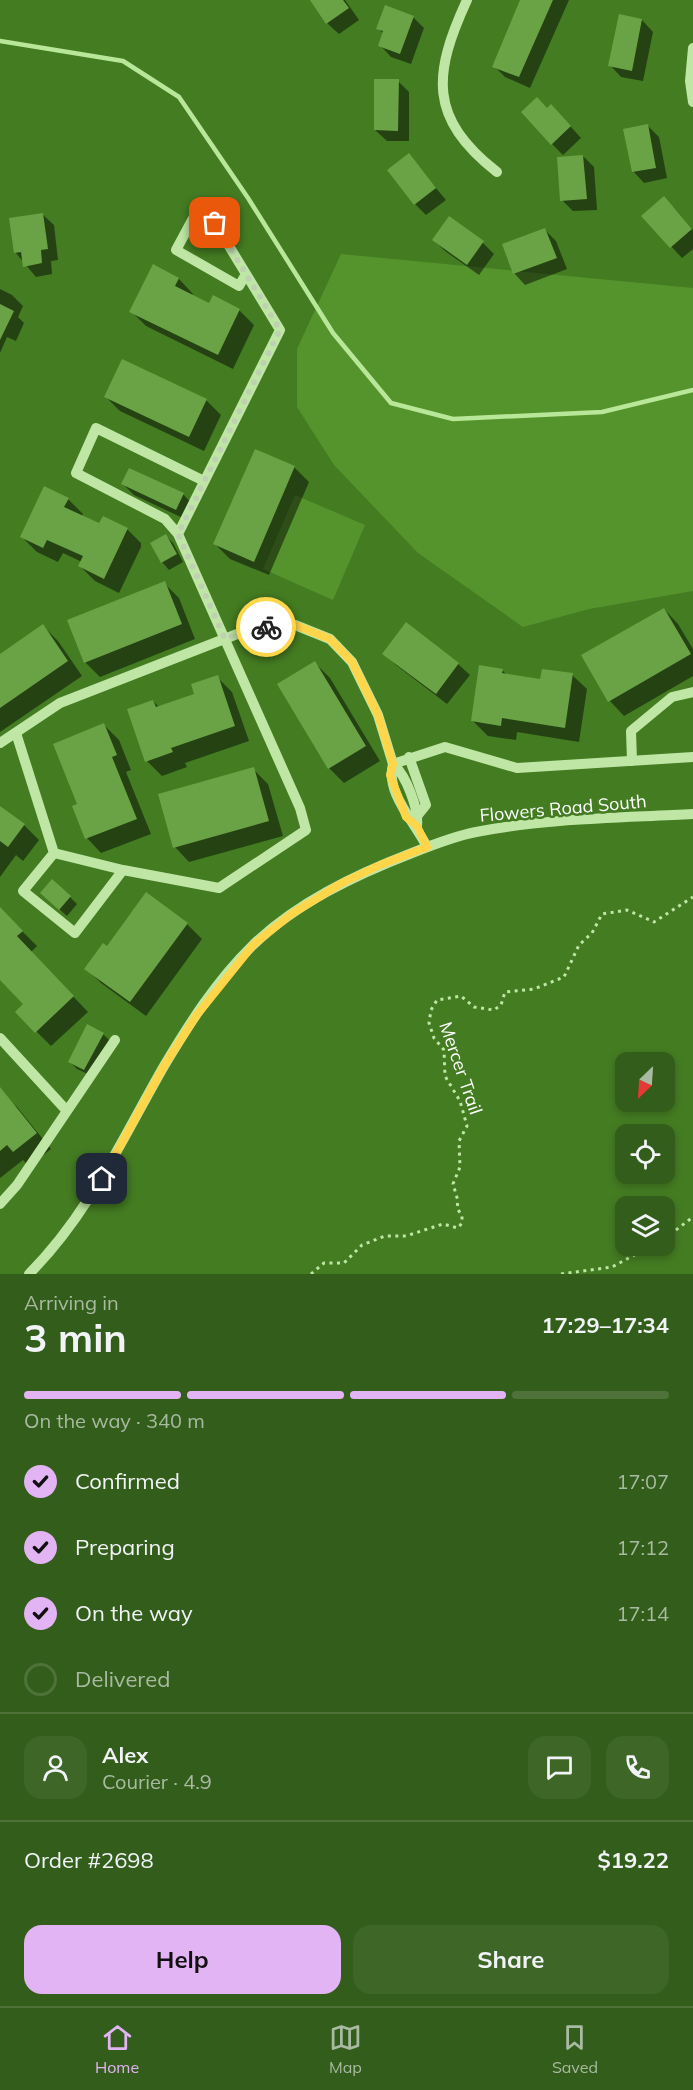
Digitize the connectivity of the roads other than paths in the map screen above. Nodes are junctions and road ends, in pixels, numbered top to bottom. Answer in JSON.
{"nodes":[{"id":1,"x":467,"y":0,"type":"edge"},
{"id":2,"x":693,"y":48,"type":"edge"},
{"id":3,"x":693,"y":102,"type":"edge"},
{"id":4,"x":497,"y":172,"type":"dead end"},
{"id":5,"x":246,"y":274,"type":"junction"},
{"id":6,"x":204,"y":481,"type":"junction"},
{"id":7,"x":178,"y":534,"type":"junction"},
{"id":8,"x":225,"y":639,"type":"junction"},
{"id":9,"x":693,"y":692,"type":"edge"},
{"id":10,"x":16,"y":733,"type":"junction"},
{"id":11,"x":0,"y":743,"type":"edge"},
{"id":12,"x":409,"y":757,"type":"junction"},
{"id":13,"x":693,"y":758,"type":"edge"},
{"id":14,"x":632,"y":761,"type":"junction"},
{"id":15,"x":393,"y":764,"type":"junction"},
{"id":16,"x":693,"y":814,"type":"edge"},
{"id":17,"x":418,"y":821,"type":"junction"},
{"id":18,"x":427,"y":847,"type":"junction"},
{"id":19,"x":54,"y":853,"type":"junction"},
{"id":20,"x":123,"y":870,"type":"junction"},
{"id":21,"x":0,"y":1038,"type":"edge"},
{"id":22,"x":115,"y":1040,"type":"dead end"},
{"id":23,"x":67,"y":1110,"type":"junction"},
{"id":24,"x":0,"y":1204,"type":"edge"},
{"id":25,"x":28,"y":1274,"type":"edge"}],
"edges":[{"from":1,"to":4,"type":"street"},
{"from":2,"to":3,"type":"street"},
{"from":5,"to":5,"type":"street"},
{"from":5,"to":6,"type":"street"},
{"from":6,"to":7,"type":"street"},
{"from":6,"to":7,"type":"street"},
{"from":7,"to":8,"type":"street"},
{"from":8,"to":10,"type":"street"},
{"from":8,"to":15,"type":"street"},
{"from":8,"to":20,"type":"street"},
{"from":9,"to":14,"type":"street"},
{"from":10,"to":11,"type":"street"},
{"from":10,"to":19,"type":"street"},
{"from":12,"to":14,"type":"street"},
{"from":12,"to":15,"type":"street"},
{"from":12,"to":17,"type":"street"},
{"from":13,"to":14,"type":"street"},
{"from":15,"to":17,"type":"street"},
{"from":16,"to":18,"type":"street","name":"Flowers Road South"},
{"from":17,"to":18,"type":"street"},
{"from":18,"to":25,"type":"street","name":"Flowers Road South"},
{"from":19,"to":20,"type":"street"},
{"from":19,"to":20,"type":"street"},
{"from":21,"to":23,"type":"street"},
{"from":22,"to":23,"type":"street"},
{"from":23,"to":24,"type":"street"}]}
